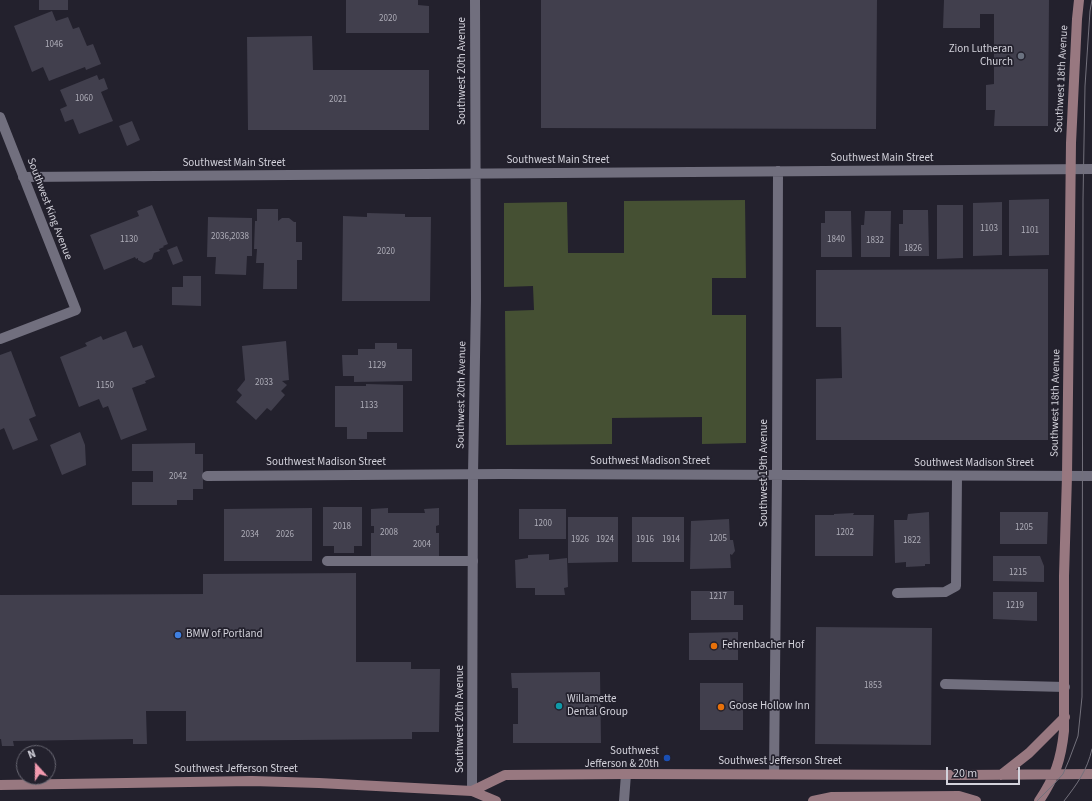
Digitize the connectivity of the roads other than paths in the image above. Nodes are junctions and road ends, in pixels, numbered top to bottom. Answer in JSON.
{"nodes":[{"id":1,"x":475,"y":0,"type":"edge"},
{"id":2,"x":1079,"y":0,"type":"edge"},
{"id":3,"x":0,"y":117,"type":"edge"},
{"id":4,"x":1092,"y":169,"type":"edge"},
{"id":5,"x":1070,"y":170,"type":"junction"},
{"id":6,"x":778,"y":171,"type":"junction"},
{"id":7,"x":476,"y":174,"type":"junction"},
{"id":8,"x":23,"y":177,"type":"junction"},
{"id":9,"x":0,"y":339,"type":"edge"},
{"id":10,"x":473,"y":474,"type":"junction"},
{"id":11,"x":777,"y":475,"type":"junction"},
{"id":12,"x":207,"y":476,"type":"dead end"},
{"id":13,"x":956,"y":476,"type":"junction"},
{"id":14,"x":1067,"y":476,"type":"junction"},
{"id":15,"x":1092,"y":476,"type":"edge"},
{"id":16,"x":327,"y":561,"type":"dead end"},
{"id":17,"x":473,"y":561,"type":"junction"},
{"id":18,"x":897,"y":593,"type":"dead end"},
{"id":19,"x":946,"y":684,"type":"dead end"},
{"id":20,"x":1064,"y":687,"type":"junction"},
{"id":21,"x":1065,"y":718,"type":"junction"},
{"id":22,"x":626,"y":774,"type":"junction"},
{"id":23,"x":774,"y":774,"type":"junction"},
{"id":24,"x":1054,"y":774,"type":"junction"},
{"id":25,"x":1092,"y":774,"type":"edge"},
{"id":26,"x":1002,"y":775,"type":"junction"},
{"id":27,"x":0,"y":785,"type":"edge"},
{"id":28,"x":472,"y":791,"type":"junction"},
{"id":29,"x":496,"y":801,"type":"edge"},
{"id":30,"x":624,"y":801,"type":"edge"},
{"id":31,"x":813,"y":801,"type":"edge"},
{"id":32,"x":976,"y":801,"type":"edge"},
{"id":33,"x":1038,"y":801,"type":"edge"}],
"edges":[{"from":1,"to":7,"type":"street","name":"Southwest 20th Avenue"},
{"from":2,"to":5,"type":"main road","name":"Southwest 18th Avenue"},
{"from":3,"to":8,"type":"street","name":"Southwest King Avenue"},
{"from":4,"to":5,"type":"street","name":"Southwest Main Street"},
{"from":5,"to":6,"type":"street","name":"Southwest Main Street"},
{"from":5,"to":14,"type":"main road","name":"Southwest 18th Avenue"},
{"from":6,"to":7,"type":"street","name":"Southwest Main Street"},
{"from":6,"to":11,"type":"street","name":"Southwest 19th Avenue"},
{"from":7,"to":8,"type":"street","name":"Southwest Main Street"},
{"from":7,"to":10,"type":"street","name":"Southwest 20th Avenue"},
{"from":8,"to":9,"type":"street","name":"Southwest King Avenue"},
{"from":10,"to":11,"type":"street","name":"Southwest Madison Street"},
{"from":10,"to":12,"type":"street","name":"Southwest Madison Street"},
{"from":10,"to":17,"type":"street","name":"Southwest 20th Avenue"},
{"from":11,"to":13,"type":"street","name":"Southwest Madison Street"},
{"from":11,"to":23,"type":"street","name":"Southwest 19th Avenue"},
{"from":13,"to":14,"type":"street","name":"Southwest Madison Street"},
{"from":13,"to":18,"type":"street"},
{"from":14,"to":15,"type":"street","name":"Southwest Madison Street"},
{"from":14,"to":20,"type":"main road","name":"Southwest 18th Avenue"},
{"from":16,"to":17,"type":"street"},
{"from":17,"to":28,"type":"street","name":"Southwest 20th Avenue"},
{"from":19,"to":20,"type":"street"},
{"from":20,"to":21,"type":"main road","name":"Southwest 18th Avenue"},
{"from":21,"to":24,"type":"main road","name":"Southwest 18th Avenue"},
{"from":21,"to":26,"type":"main road"},
{"from":22,"to":23,"type":"main road","name":"Southwest Jefferson Street"},
{"from":22,"to":28,"type":"main road","name":"Southwest Jefferson Street"},
{"from":22,"to":30,"type":"street"},
{"from":23,"to":26,"type":"main road","name":"Southwest Jefferson Street"},
{"from":24,"to":25,"type":"main road","name":"Southwest Jefferson Street"},
{"from":24,"to":26,"type":"main road","name":"Southwest Jefferson Street"},
{"from":24,"to":33,"type":"main road","name":"Southwest 18th Avenue"},
{"from":27,"to":28,"type":"main road","name":"Southwest Jefferson Street"},
{"from":28,"to":29,"type":"main road","name":"Southwest Jefferson Street"},
{"from":31,"to":32,"type":"main road"}]}
